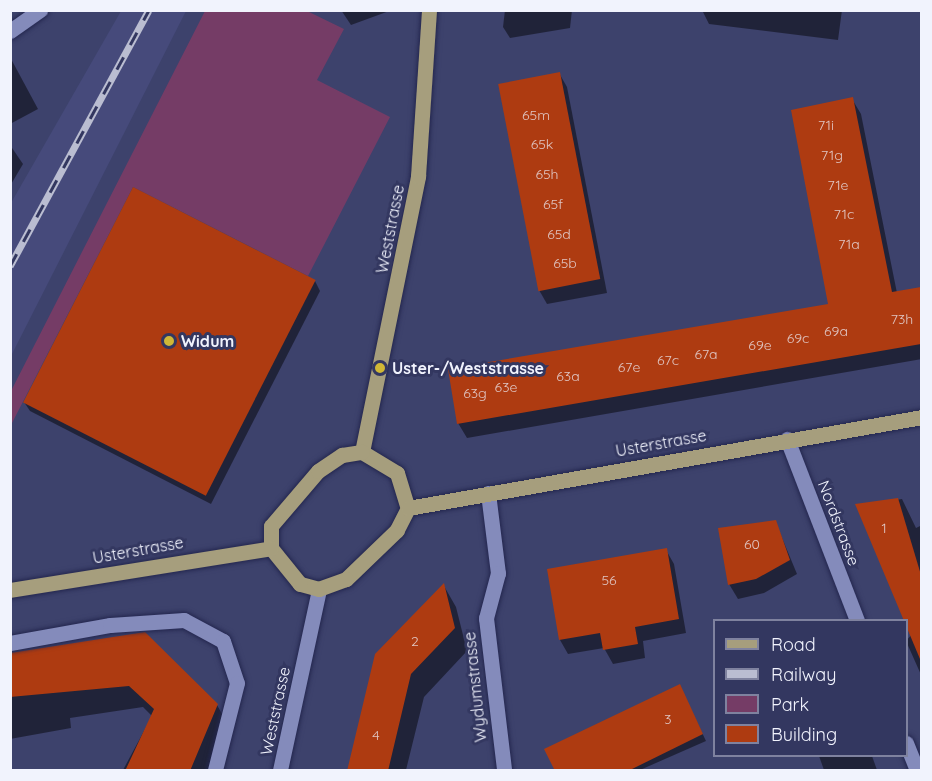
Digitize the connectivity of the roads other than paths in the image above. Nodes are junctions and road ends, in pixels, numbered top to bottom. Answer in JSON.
{"nodes":[{"id":1,"x":40,"y":10,"type":"edge"},
{"id":2,"x":429,"y":10,"type":"edge"},
{"id":3,"x":13,"y":24,"type":"edge"},
{"id":4,"x":921,"y":417,"type":"edge"},
{"id":5,"x":787,"y":439,"type":"junction"},
{"id":6,"x":362,"y":452,"type":"junction"},
{"id":7,"x":488,"y":493,"type":"junction"},
{"id":8,"x":408,"y":508,"type":"junction"},
{"id":9,"x":271,"y":548,"type":"junction"},
{"id":10,"x":319,"y":589,"type":"junction"},
{"id":11,"x":10,"y":590,"type":"edge"},
{"id":12,"x":856,"y":619,"type":"edge"},
{"id":13,"x":10,"y":643,"type":"edge"},
{"id":14,"x":908,"y":749,"type":"edge"},
{"id":15,"x":215,"y":771,"type":"edge"},
{"id":16,"x":280,"y":771,"type":"edge"},
{"id":17,"x":504,"y":771,"type":"edge"},
{"id":18,"x":917,"y":771,"type":"edge"}],
"edges":[{"from":1,"to":3,"type":"street"},
{"from":2,"to":6,"type":"main road","name":"Weststrasse"},
{"from":4,"to":5,"type":"main road","name":"Usterstrasse"},
{"from":5,"to":7,"type":"main road","name":"Usterstrasse"},
{"from":5,"to":12,"type":"street","name":"Nordstrasse"},
{"from":6,"to":8,"type":"main road"},
{"from":6,"to":9,"type":"main road"},
{"from":7,"to":8,"type":"main road","name":"Usterstrasse"},
{"from":7,"to":17,"type":"street","name":"Wydumstrasse"},
{"from":8,"to":10,"type":"main road"},
{"from":9,"to":10,"type":"main road"},
{"from":9,"to":11,"type":"main road","name":"Usterstrasse"},
{"from":10,"to":16,"type":"street","name":"Weststrasse"},
{"from":13,"to":15,"type":"street"},
{"from":14,"to":18,"type":"street"}]}
